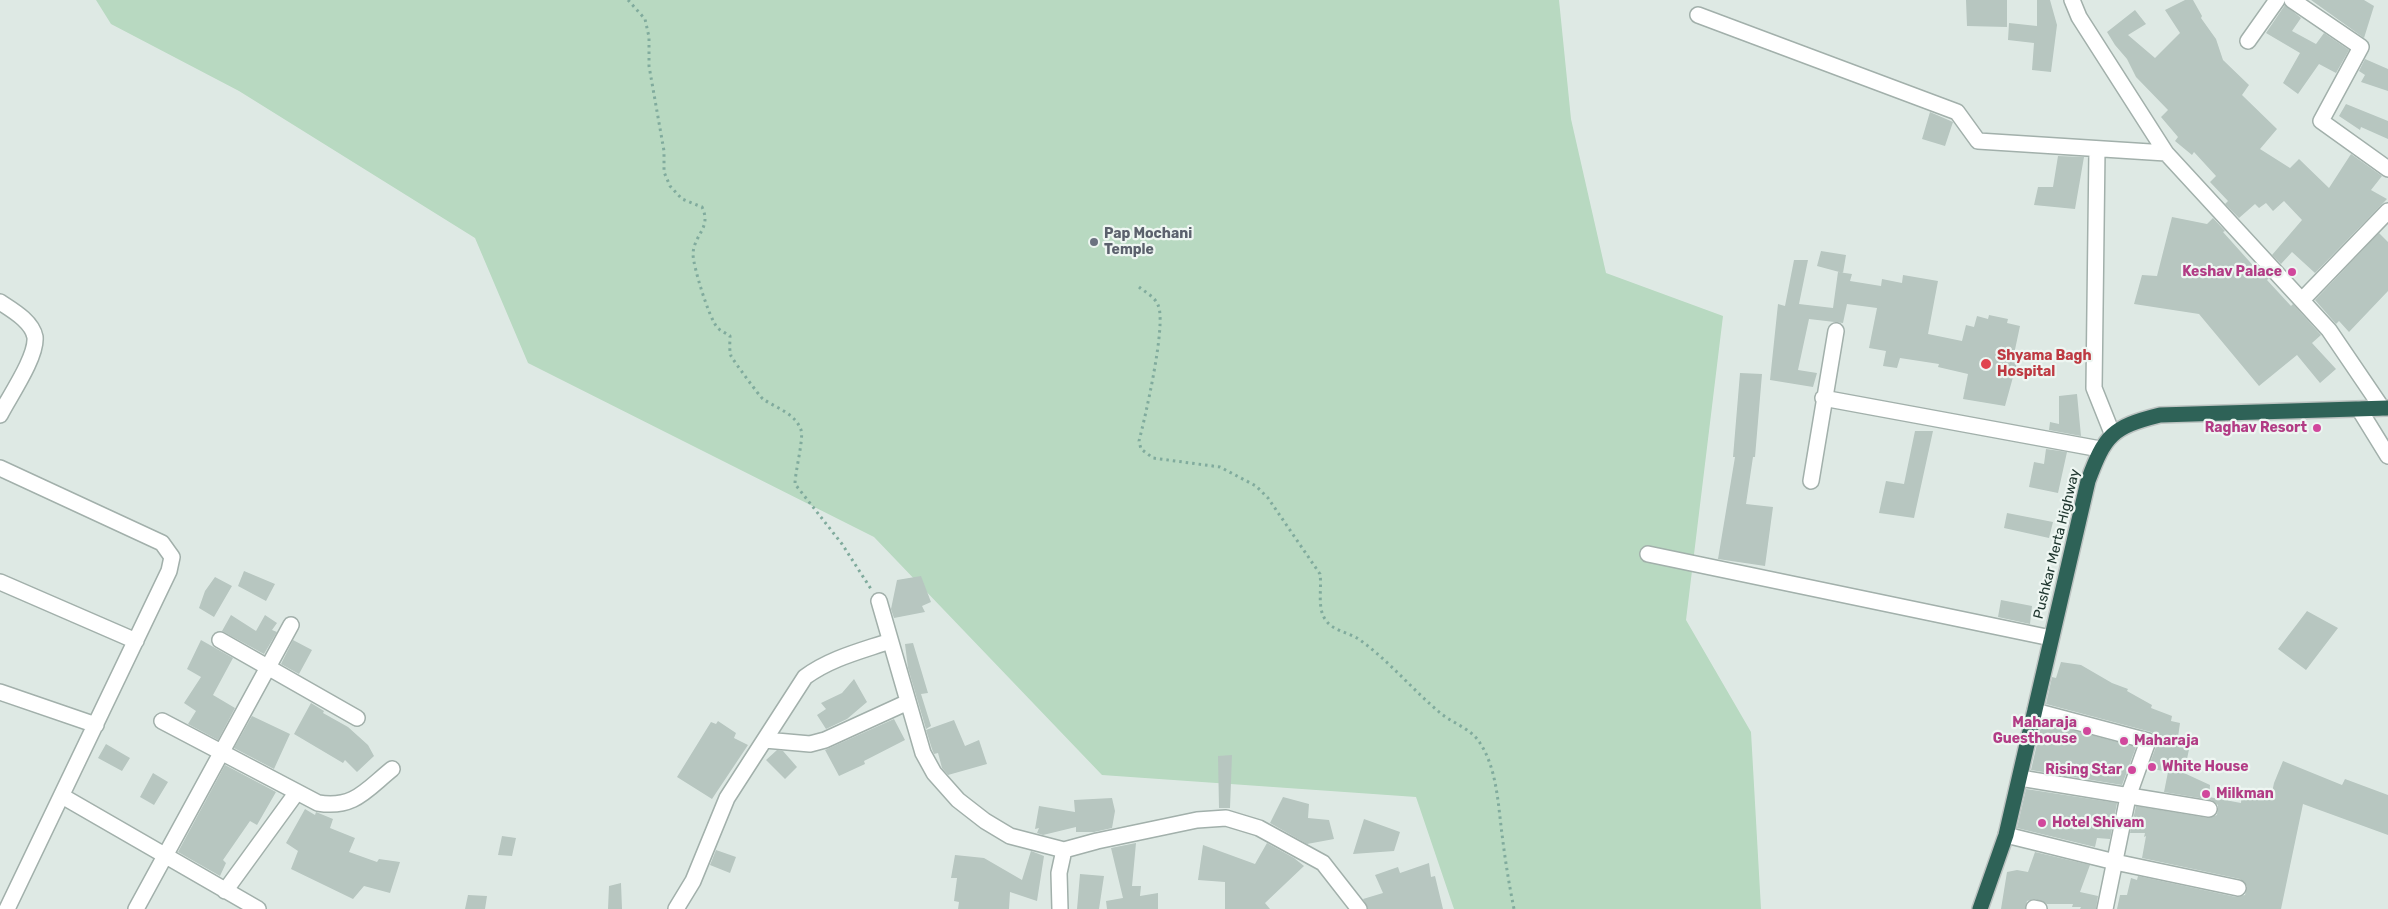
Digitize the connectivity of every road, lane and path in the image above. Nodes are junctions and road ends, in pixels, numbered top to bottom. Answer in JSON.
{"nodes":[{"id":1,"x":628,"y":0,"type":"edge"},
{"id":2,"x":2072,"y":0,"type":"edge"},
{"id":3,"x":2277,"y":0,"type":"edge"},
{"id":4,"x":2292,"y":0,"type":"edge"},
{"id":5,"x":1698,"y":15,"type":"dead end"},
{"id":6,"x":2248,"y":41,"type":"dead end"},
{"id":7,"x":2097,"y":149,"type":"junction"},
{"id":8,"x":2166,"y":153,"type":"junction"},
{"id":9,"x":2388,"y":169,"type":"edge"},
{"id":10,"x":2388,"y":211,"type":"edge"},
{"id":11,"x":1139,"y":287,"type":"dead end"},
{"id":12,"x":2302,"y":300,"type":"junction"},
{"id":13,"x":0,"y":302,"type":"edge"},
{"id":14,"x":1836,"y":331,"type":"dead end"},
{"id":15,"x":1824,"y":398,"type":"junction"},
{"id":16,"x":2385,"y":408,"type":"edge"},
{"id":17,"x":2359,"y":409,"type":"junction"},
{"id":18,"x":0,"y":415,"type":"edge"},
{"id":19,"x":2112,"y":433,"type":"junction"},
{"id":20,"x":2100,"y":449,"type":"junction"},
{"id":21,"x":2388,"y":456,"type":"edge"},
{"id":22,"x":0,"y":468,"type":"edge"},
{"id":23,"x":1811,"y":481,"type":"dead end"},
{"id":24,"x":1648,"y":554,"type":"dead end"},
{"id":25,"x":0,"y":582,"type":"edge"},
{"id":26,"x":879,"y":601,"type":"joint"},
{"id":27,"x":290,"y":625,"type":"dead end"},
{"id":28,"x":2051,"y":638,"type":"junction"},
{"id":29,"x":136,"y":640,"type":"junction"},
{"id":30,"x":220,"y":640,"type":"dead end"},
{"id":31,"x":890,"y":641,"type":"junction"},
{"id":32,"x":267,"y":668,"type":"junction"},
{"id":33,"x":0,"y":692,"type":"edge"},
{"id":34,"x":908,"y":702,"type":"junction"},
{"id":35,"x":2035,"y":711,"type":"junction"},
{"id":36,"x":357,"y":718,"type":"dead end"},
{"id":37,"x":162,"y":721,"type":"dead end"},
{"id":38,"x":96,"y":725,"type":"junction"},
{"id":39,"x":765,"y":740,"type":"junction"},
{"id":40,"x":222,"y":751,"type":"junction"},
{"id":41,"x":392,"y":768,"type":"dead end"},
{"id":42,"x":2020,"y":778,"type":"junction"},
{"id":43,"x":297,"y":792,"type":"junction"},
{"id":44,"x":62,"y":796,"type":"junction"},
{"id":45,"x":2128,"y":797,"type":"junction"},
{"id":46,"x":2209,"y":809,"type":"dead end"},
{"id":47,"x":2006,"y":835,"type":"junction"},
{"id":48,"x":1064,"y":850,"type":"junction"},
{"id":49,"x":167,"y":855,"type":"junction"},
{"id":50,"x":2115,"y":862,"type":"junction"},
{"id":51,"x":2238,"y":888,"type":"dead end"},
{"id":52,"x":226,"y":891,"type":"junction"},
{"id":53,"x":7,"y":909,"type":"edge"},
{"id":54,"x":136,"y":909,"type":"edge"},
{"id":55,"x":258,"y":909,"type":"edge"},
{"id":56,"x":676,"y":909,"type":"edge"},
{"id":57,"x":1060,"y":909,"type":"edge"},
{"id":58,"x":1359,"y":909,"type":"edge"},
{"id":59,"x":1514,"y":909,"type":"edge"},
{"id":60,"x":1980,"y":909,"type":"edge"},
{"id":61,"x":2105,"y":909,"type":"edge"}],
"edges":[{"from":1,"to":26,"type":"path"},
{"from":2,"to":8,"type":"street"},
{"from":3,"to":6,"type":"street"},
{"from":4,"to":9,"type":"street"},
{"from":5,"to":7,"type":"street"},
{"from":7,"to":8,"type":"street"},
{"from":7,"to":19,"type":"street"},
{"from":8,"to":12,"type":"street"},
{"from":10,"to":12,"type":"street"},
{"from":11,"to":59,"type":"path"},
{"from":12,"to":16,"type":"street"},
{"from":13,"to":18,"type":"street"},
{"from":14,"to":15,"type":"street"},
{"from":15,"to":20,"type":"street"},
{"from":15,"to":23,"type":"street"},
{"from":16,"to":17,"type":"highway","name":"Pushkar Merta Highway"},
{"from":17,"to":19,"type":"highway","name":"Pushkar Merta Highway"},
{"from":17,"to":21,"type":"street"},
{"from":19,"to":20,"type":"highway","name":"Pushkar Merta Highway"},
{"from":20,"to":28,"type":"highway","name":"Pushkar Merta Highway"},
{"from":22,"to":29,"type":"street"},
{"from":24,"to":28,"type":"street"},
{"from":25,"to":29,"type":"street"},
{"from":26,"to":31,"type":"street"},
{"from":27,"to":32,"type":"street"},
{"from":28,"to":35,"type":"highway","name":"Pushkar Merta Highway"},
{"from":29,"to":38,"type":"street"},
{"from":30,"to":32,"type":"street"},
{"from":31,"to":34,"type":"street"},
{"from":31,"to":39,"type":"street"},
{"from":32,"to":36,"type":"street"},
{"from":32,"to":40,"type":"street"},
{"from":33,"to":38,"type":"street"},
{"from":34,"to":39,"type":"street"},
{"from":34,"to":48,"type":"street"},
{"from":35,"to":42,"type":"highway","name":"Pushkar Merta Highway"},
{"from":35,"to":45,"type":"street"},
{"from":37,"to":40,"type":"street"},
{"from":38,"to":44,"type":"street"},
{"from":39,"to":56,"type":"street"},
{"from":40,"to":43,"type":"street"},
{"from":40,"to":49,"type":"street"},
{"from":41,"to":43,"type":"street"},
{"from":42,"to":45,"type":"street"},
{"from":42,"to":47,"type":"highway","name":"Pushkar Merta Highway"},
{"from":43,"to":52,"type":"street"},
{"from":44,"to":49,"type":"street"},
{"from":44,"to":53,"type":"street"},
{"from":45,"to":46,"type":"street"},
{"from":45,"to":50,"type":"street"},
{"from":47,"to":50,"type":"street"},
{"from":47,"to":60,"type":"highway","name":"Pushkar Merta Highway"},
{"from":48,"to":57,"type":"street"},
{"from":48,"to":58,"type":"street"},
{"from":49,"to":52,"type":"street"},
{"from":49,"to":54,"type":"street"},
{"from":50,"to":51,"type":"street"},
{"from":50,"to":61,"type":"street"},
{"from":52,"to":55,"type":"street"}]}
